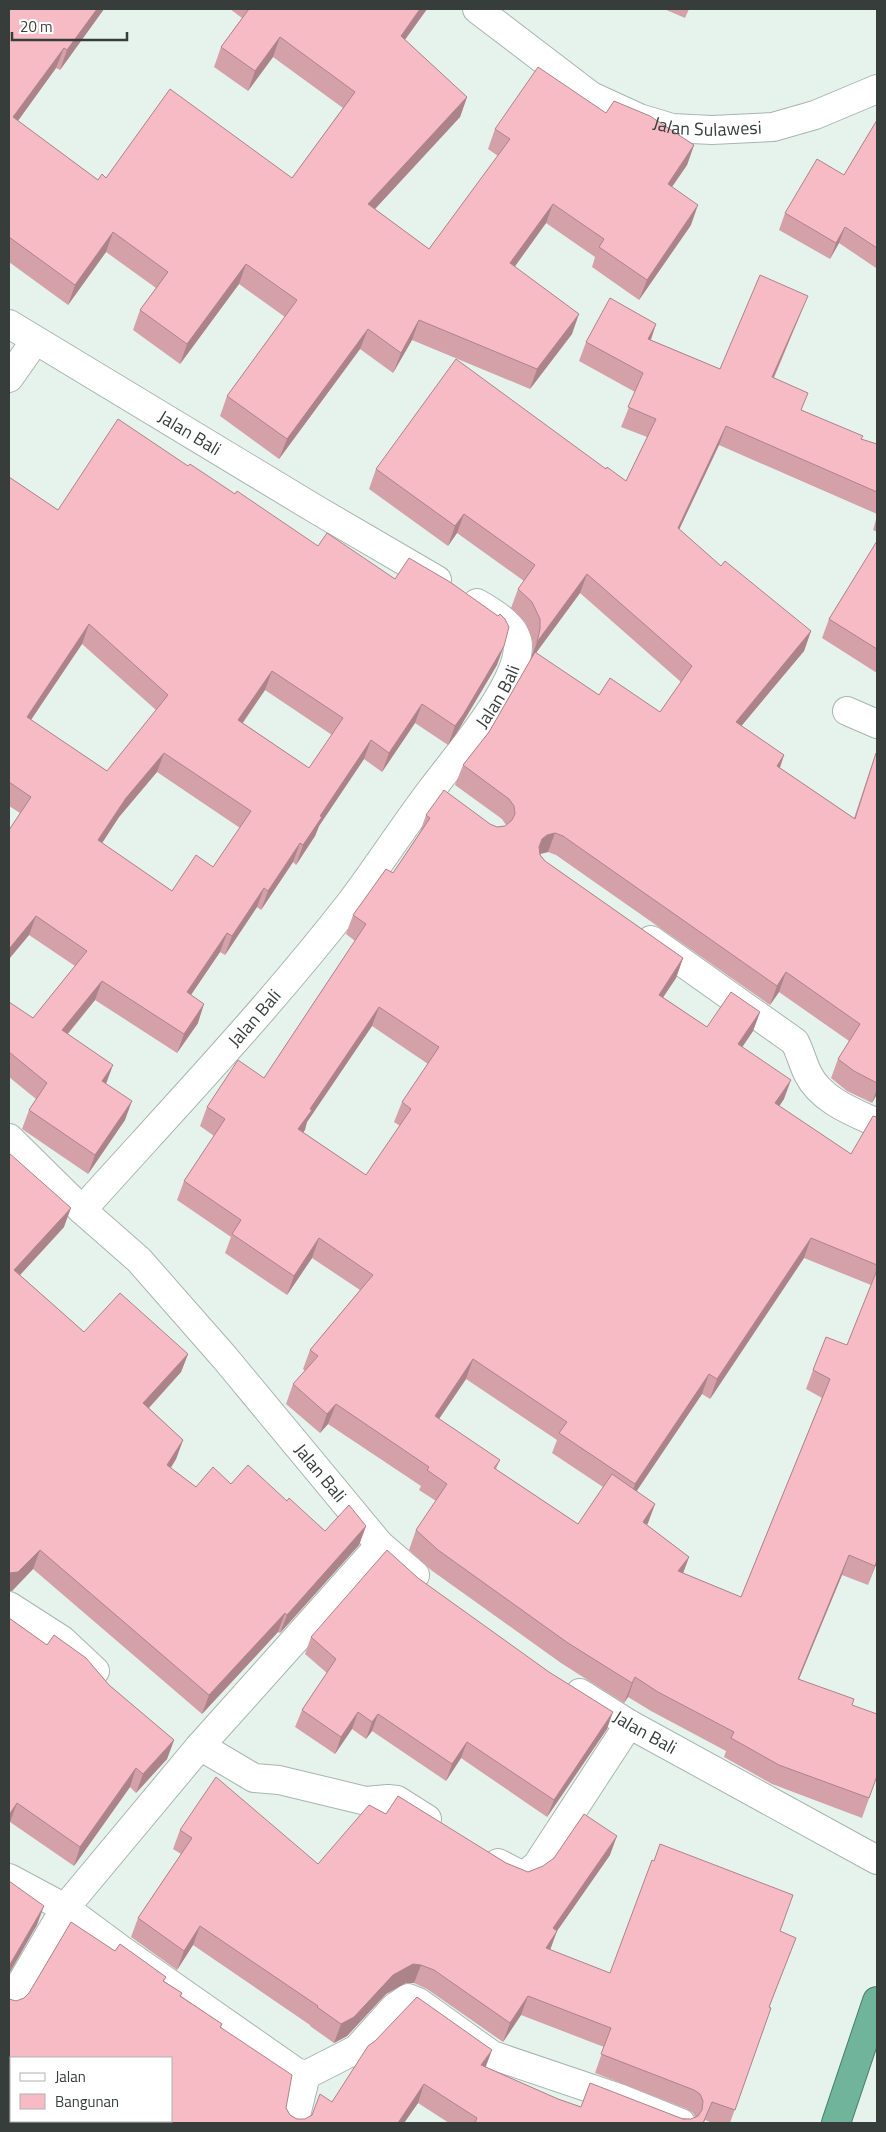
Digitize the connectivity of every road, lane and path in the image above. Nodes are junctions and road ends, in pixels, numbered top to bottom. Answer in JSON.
{"nodes":[{"id":1,"x":477,"y":9,"type":"edge"},
{"id":2,"x":877,"y":89,"type":"edge"},
{"id":3,"x":9,"y":324,"type":"edge"},
{"id":4,"x":35,"y":341,"type":"junction"},
{"id":5,"x":9,"y":378,"type":"edge"},
{"id":6,"x":847,"y":711,"type":"dead end"},
{"id":7,"x":877,"y":724,"type":"edge"},
{"id":8,"x":433,"y":788,"type":"junction"},
{"id":9,"x":455,"y":804,"type":"edge"},
{"id":10,"x":628,"y":924,"type":"edge"},
{"id":11,"x":877,"y":1123,"type":"edge"},
{"id":12,"x":9,"y":1138,"type":"edge"},
{"id":13,"x":82,"y":1210,"type":"junction"},
{"id":14,"x":380,"y":1545,"type":"junction"},
{"id":15,"x":437,"y":1592,"type":"edge"},
{"id":16,"x":9,"y":1606,"type":"edge"},
{"id":17,"x":560,"y":1681,"type":"edge"},
{"id":18,"x":112,"y":1692,"type":"edge"},
{"id":19,"x":629,"y":1724,"type":"junction"},
{"id":20,"x":169,"y":1739,"type":"edge"},
{"id":21,"x":196,"y":1752,"type":"junction"},
{"id":22,"x":451,"y":1834,"type":"edge"},
{"id":23,"x":479,"y":1852,"type":"edge"},
{"id":24,"x":877,"y":1860,"type":"edge"},
{"id":25,"x":9,"y":1878,"type":"edge"},
{"id":26,"x":65,"y":1908,"type":"junction"},
{"id":27,"x":877,"y":2001,"type":"edge"},
{"id":28,"x":9,"y":2004,"type":"edge"},
{"id":29,"x":306,"y":2075,"type":"junction"},
{"id":30,"x":294,"y":2123,"type":"edge"},
{"id":31,"x":681,"y":2123,"type":"edge"},
{"id":32,"x":836,"y":2123,"type":"edge"}],
"edges":[{"from":1,"to":2,"type":"street","name":"Jalan Sulawesi"},
{"from":3,"to":4,"type":"street","name":"Jalan Bali"},
{"from":4,"to":5,"type":"street"},
{"from":4,"to":8,"type":"street","name":"Jalan Bali"},
{"from":6,"to":7,"type":"street"},
{"from":8,"to":9,"type":"street"},
{"from":8,"to":13,"type":"street","name":"Jalan Bali"},
{"from":10,"to":11,"type":"street"},
{"from":12,"to":13,"type":"street","name":"Jalan Bali"},
{"from":13,"to":14,"type":"street","name":"Jalan Bali"},
{"from":14,"to":15,"type":"street","name":"Jalan Bali"},
{"from":14,"to":21,"type":"street"},
{"from":16,"to":18,"type":"street"},
{"from":17,"to":19,"type":"street","name":"Jalan Bali"},
{"from":19,"to":23,"type":"street"},
{"from":19,"to":24,"type":"street","name":"Jalan Bali"},
{"from":20,"to":21,"type":"street"},
{"from":21,"to":22,"type":"street"},
{"from":21,"to":26,"type":"street"},
{"from":25,"to":26,"type":"street"},
{"from":26,"to":28,"type":"street"},
{"from":26,"to":29,"type":"street"},
{"from":27,"to":32,"type":"highway"},
{"from":29,"to":30,"type":"street"},
{"from":29,"to":31,"type":"street"}]}
